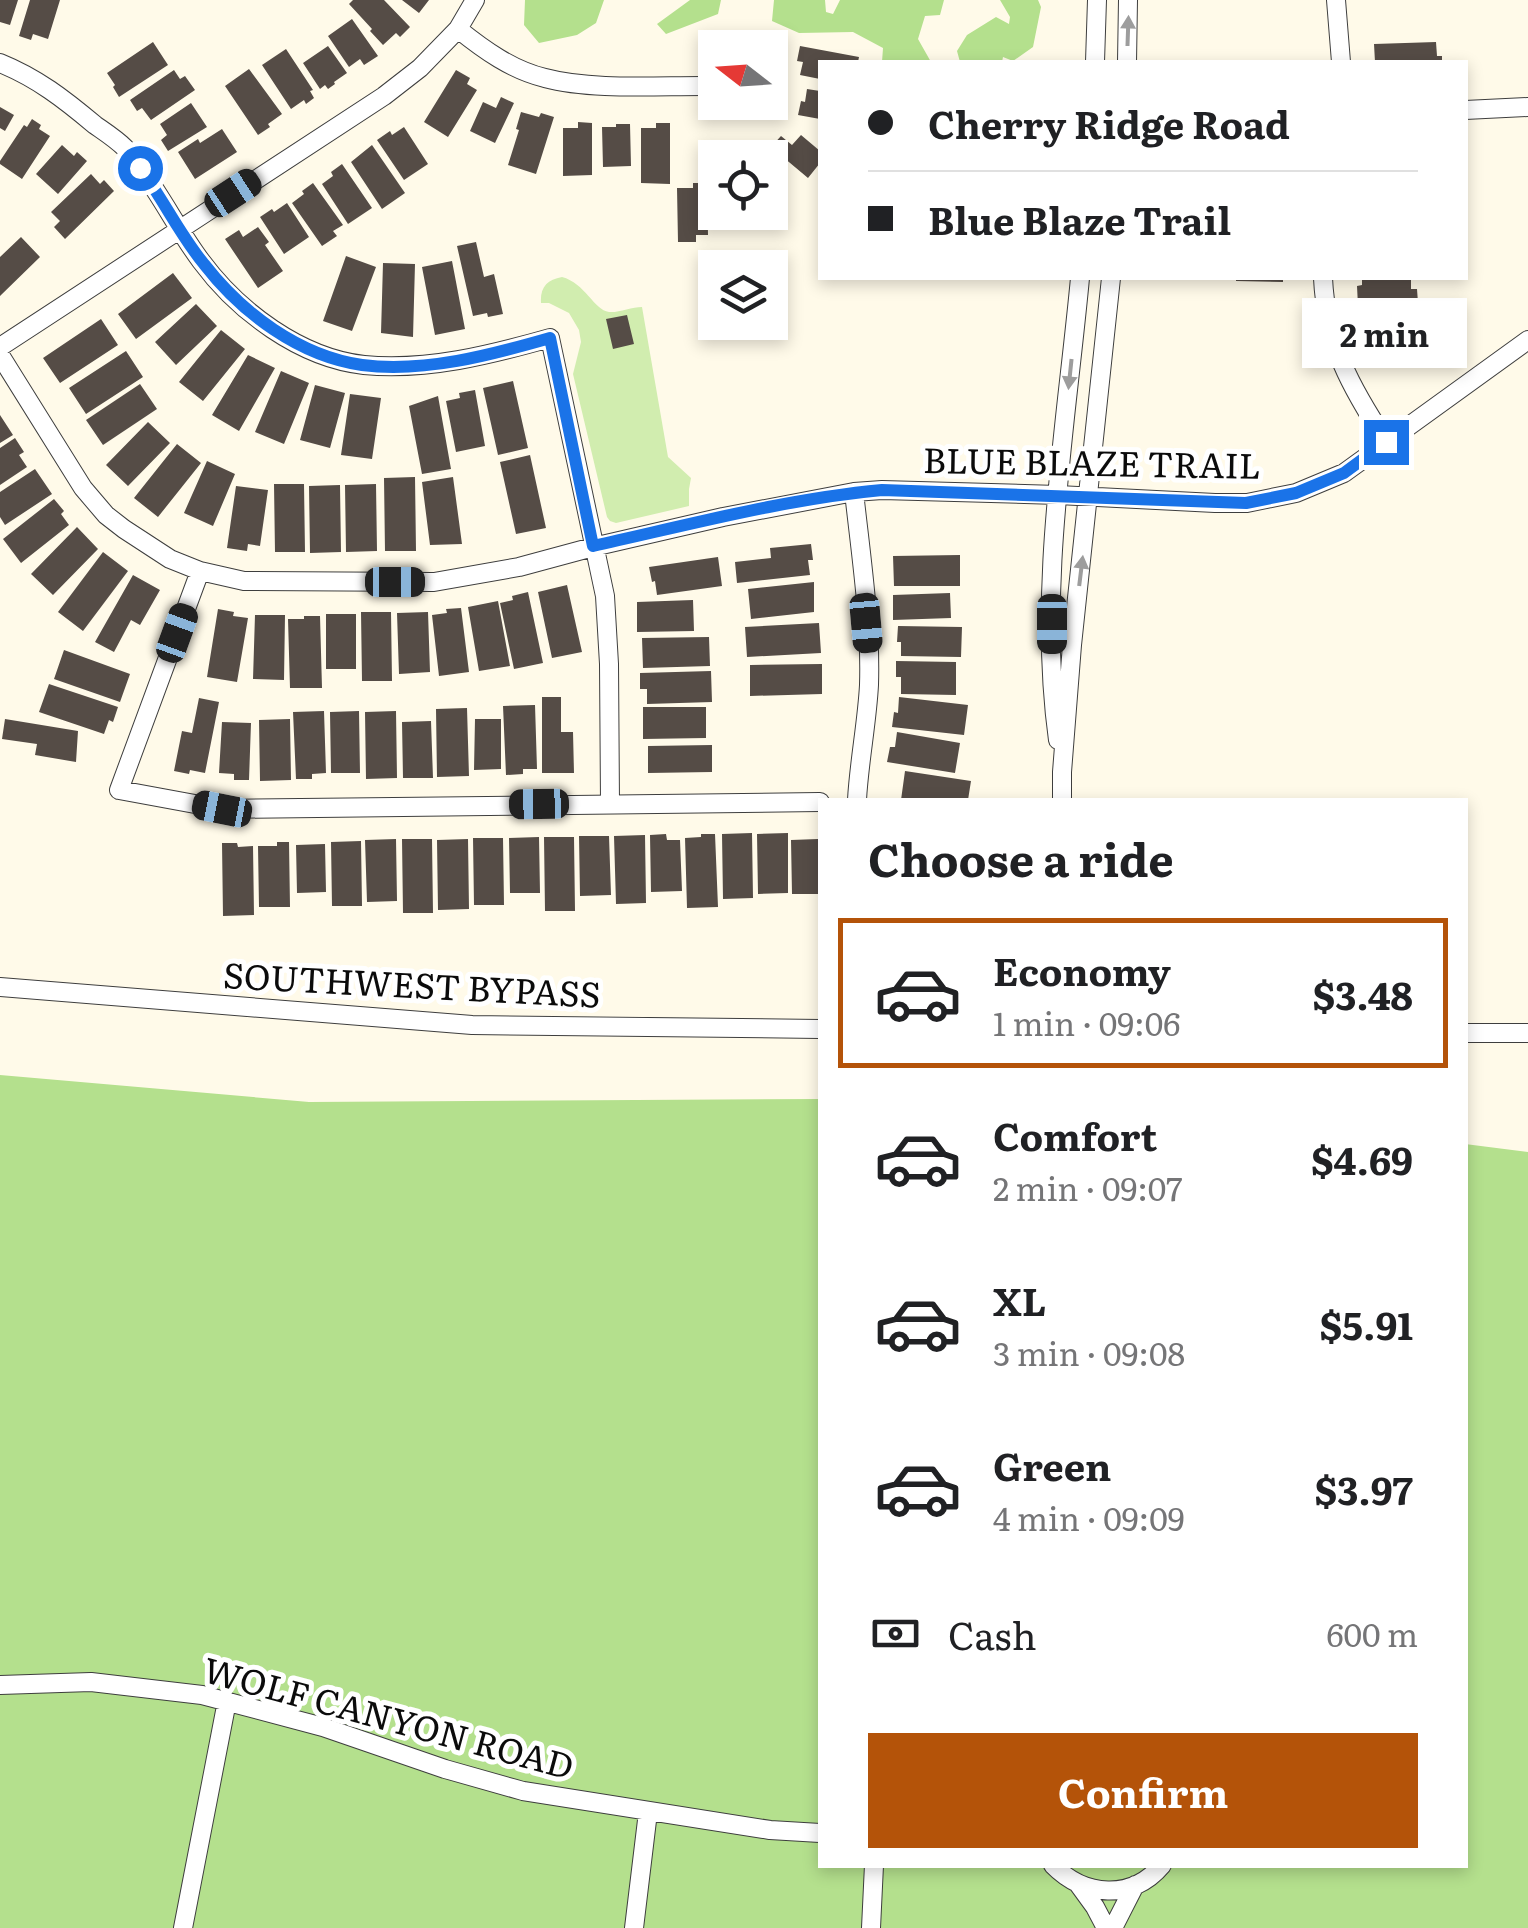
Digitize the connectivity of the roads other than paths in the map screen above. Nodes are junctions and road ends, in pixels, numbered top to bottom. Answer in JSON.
{"nodes":[{"id":1,"x":475,"y":0,"type":"edge"},
{"id":2,"x":1097,"y":0,"type":"edge"},
{"id":3,"x":1128,"y":0,"type":"edge"},
{"id":4,"x":1336,"y":0,"type":"edge"},
{"id":5,"x":458,"y":29,"type":"junction"},
{"id":6,"x":1095,"y":60,"type":"edge"},
{"id":7,"x":1127,"y":60,"type":"edge"},
{"id":8,"x":1341,"y":60,"type":"edge"},
{"id":9,"x":0,"y":64,"type":"edge"},
{"id":10,"x":698,"y":86,"type":"edge"},
{"id":11,"x":1528,"y":107,"type":"edge"},
{"id":12,"x":1468,"y":110,"type":"edge"},
{"id":13,"x":180,"y":227,"type":"junction"},
{"id":14,"x":1080,"y":280,"type":"edge"},
{"id":15,"x":1111,"y":280,"type":"edge"},
{"id":16,"x":1323,"y":280,"type":"edge"},
{"id":17,"x":1528,"y":340,"type":"edge"},
{"id":18,"x":0,"y":346,"type":"edge"},
{"id":19,"x":0,"y":355,"type":"edge"},
{"id":20,"x":1386,"y":442,"type":"junction"},
{"id":21,"x":854,"y":492,"type":"junction"},
{"id":22,"x":1058,"y":495,"type":"junction"},
{"id":23,"x":1088,"y":497,"type":"junction"},
{"id":24,"x":593,"y":546,"type":"junction"},
{"id":25,"x":200,"y":572,"type":"junction"},
{"id":26,"x":1062,"y":772,"type":"junction"},
{"id":27,"x":858,"y":798,"type":"edge"},
{"id":28,"x":1062,"y":798,"type":"edge"},
{"id":29,"x":818,"y":802,"type":"edge"},
{"id":30,"x":610,"y":803,"type":"junction"},
{"id":31,"x":0,"y":987,"type":"edge"},
{"id":32,"x":818,"y":1029,"type":"edge"},
{"id":33,"x":1468,"y":1033,"type":"edge"},
{"id":34,"x":1528,"y":1033,"type":"edge"},
{"id":35,"x":0,"y":1685,"type":"edge"},
{"id":36,"x":227,"y":1701,"type":"junction"},
{"id":37,"x":648,"y":1812,"type":"junction"},
{"id":38,"x":818,"y":1832,"type":"edge"},
{"id":39,"x":874,"y":1868,"type":"edge"},
{"id":40,"x":1056,"y":1868,"type":"edge"},
{"id":41,"x":1159,"y":1868,"type":"edge"},
{"id":42,"x":1078,"y":1884,"type":"junction"},
{"id":43,"x":1135,"y":1886,"type":"junction"},
{"id":44,"x":183,"y":1928,"type":"edge"},
{"id":45,"x":634,"y":1928,"type":"edge"},
{"id":46,"x":871,"y":1928,"type":"edge"},
{"id":47,"x":1110,"y":1928,"type":"edge"}],
"edges":[{"from":1,"to":5,"type":"street"},
{"from":2,"to":6,"type":"street"},
{"from":7,"to":3,"type":"street","one_way":true},
{"from":4,"to":8,"type":"street"},
{"from":5,"to":10,"type":"street"},
{"from":5,"to":13,"type":"street"},
{"from":9,"to":13,"type":"street"},
{"from":11,"to":12,"type":"street"},
{"from":13,"to":18,"type":"street"},
{"from":13,"to":24,"type":"street"},
{"from":14,"to":22,"type":"street","one_way":true},
{"from":15,"to":23,"type":"street"},
{"from":16,"to":20,"type":"street"},
{"from":17,"to":20,"type":"street","name":"BLUE BLAZE TRAIL"},
{"from":19,"to":25,"type":"street","name":"BLUE BLAZE TRAIL"},
{"from":20,"to":23,"type":"street","name":"BLUE BLAZE TRAIL"},
{"from":21,"to":22,"type":"street","name":"BLUE BLAZE TRAIL"},
{"from":21,"to":24,"type":"street","name":"BLUE BLAZE TRAIL"},
{"from":21,"to":27,"type":"street"},
{"from":22,"to":23,"type":"street","name":"BLUE BLAZE TRAIL"},
{"from":22,"to":26,"type":"street"},
{"from":26,"to":23,"type":"street","one_way":true},
{"from":24,"to":25,"type":"street","name":"BLUE BLAZE TRAIL"},
{"from":24,"to":30,"type":"street"},
{"from":25,"to":30,"type":"street"},
{"from":26,"to":28,"type":"street"},
{"from":29,"to":30,"type":"street"},
{"from":31,"to":32,"type":"street","name":"SOUTHWEST BYPASS"},
{"from":33,"to":34,"type":"street"},
{"from":35,"to":36,"type":"street","name":"WOLF CANYON ROAD"},
{"from":36,"to":37,"type":"street","name":"WOLF CANYON ROAD"},
{"from":36,"to":44,"type":"street"},
{"from":37,"to":38,"type":"street","name":"WOLF CANYON ROAD"},
{"from":37,"to":45,"type":"street"},
{"from":39,"to":46,"type":"street"},
{"from":40,"to":42,"type":"street"},
{"from":41,"to":43,"type":"street"},
{"from":42,"to":43,"type":"street"},
{"from":42,"to":47,"type":"street"},
{"from":43,"to":47,"type":"street"}]}
